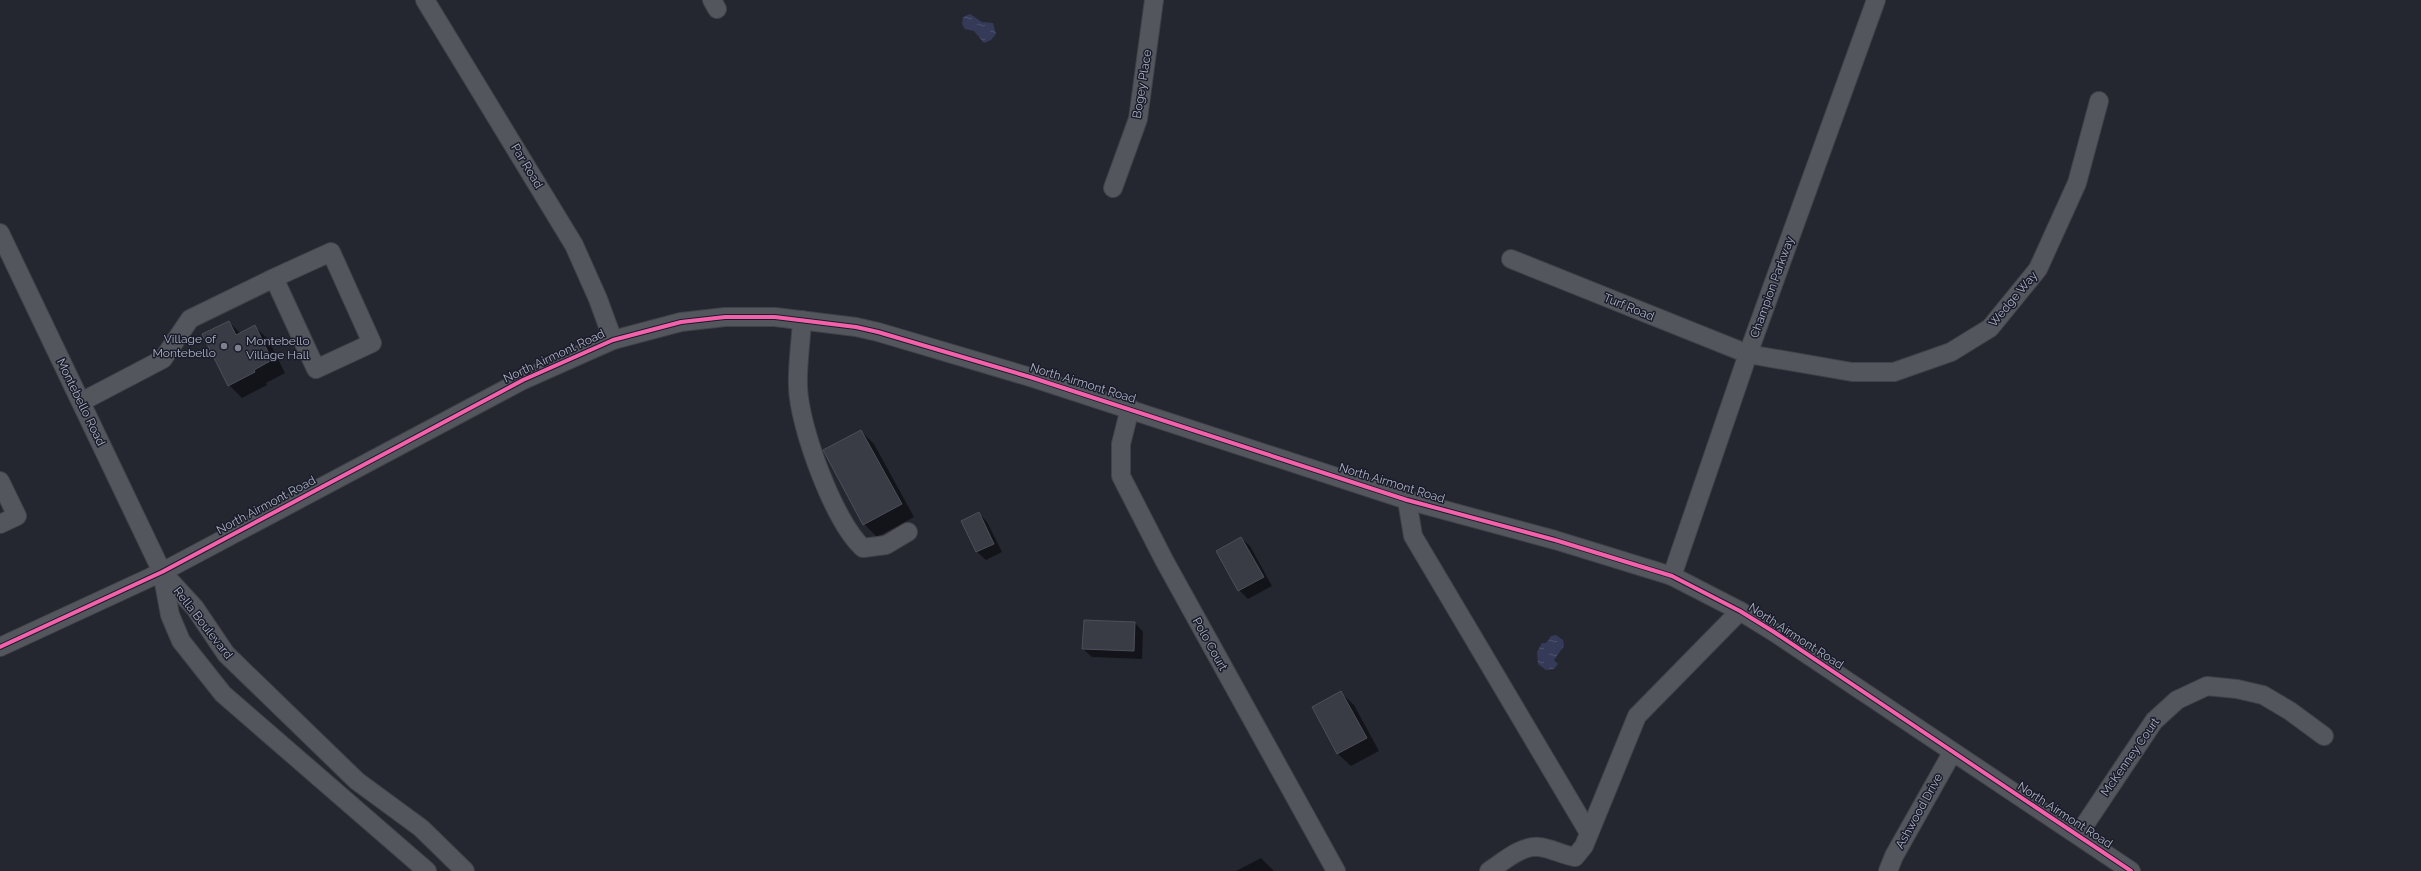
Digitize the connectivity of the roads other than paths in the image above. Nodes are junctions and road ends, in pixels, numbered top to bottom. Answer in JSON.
{"nodes":[{"id":1,"x":425,"y":0,"type":"edge"},
{"id":2,"x":1154,"y":0,"type":"edge"},
{"id":3,"x":1876,"y":0,"type":"edge"},
{"id":4,"x":2099,"y":101,"type":"dead end"},
{"id":5,"x":1113,"y":188,"type":"dead end"},
{"id":6,"x":0,"y":233,"type":"edge"},
{"id":7,"x":1511,"y":260,"type":"dead end"},
{"id":8,"x":274,"y":278,"type":"junction"},
{"id":9,"x":802,"y":320,"type":"junction"},
{"id":10,"x":613,"y":340,"type":"junction"},
{"id":11,"x":1748,"y":354,"type":"junction"},
{"id":12,"x":81,"y":402,"type":"junction"},
{"id":13,"x":1130,"y":408,"type":"junction"},
{"id":14,"x":0,"y":481,"type":"edge"},
{"id":15,"x":1407,"y":500,"type":"junction"},
{"id":16,"x":0,"y":524,"type":"edge"},
{"id":17,"x":908,"y":532,"type":"dead end"},
{"id":18,"x":162,"y":572,"type":"junction"},
{"id":19,"x":1672,"y":576,"type":"junction"},
{"id":20,"x":1740,"y":611,"type":"junction"},
{"id":21,"x":0,"y":647,"type":"edge"},
{"id":22,"x":2324,"y":736,"type":"dead end"},
{"id":23,"x":1952,"y":753,"type":"junction"},
{"id":24,"x":357,"y":781,"type":"junction"},
{"id":25,"x":342,"y":798,"type":"junction"},
{"id":26,"x":1589,"y":833,"type":"junction"},
{"id":27,"x":2078,"y":835,"type":"junction"},
{"id":28,"x":420,"y":869,"type":"edge"},
{"id":29,"x":464,"y":871,"type":"edge"},
{"id":30,"x":1336,"y":871,"type":"edge"},
{"id":31,"x":1489,"y":871,"type":"edge"},
{"id":32,"x":1888,"y":871,"type":"edge"},
{"id":33,"x":2131,"y":871,"type":"edge"}],
"edges":[{"from":1,"to":10,"type":"street","name":"Par Road"},
{"from":2,"to":5,"type":"street","name":"Bogey Place"},
{"from":3,"to":11,"type":"street","name":"Champion Parkway"},
{"from":4,"to":11,"type":"street","name":"Wedge Way"},
{"from":6,"to":12,"type":"street","name":"Montebello Road"},
{"from":7,"to":11,"type":"street","name":"Turf Road"},
{"from":8,"to":8,"type":"street"},
{"from":8,"to":12,"type":"street"},
{"from":9,"to":10,"type":"street","name":"North Airmont Road"},
{"from":9,"to":13,"type":"street","name":"North Airmont Road"},
{"from":9,"to":17,"type":"street"},
{"from":10,"to":18,"type":"street","name":"North Airmont Road"},
{"from":11,"to":19,"type":"street","name":"Champion Parkway"},
{"from":12,"to":18,"type":"street","name":"Montebello Road"},
{"from":13,"to":15,"type":"street","name":"North Airmont Road"},
{"from":13,"to":30,"type":"street","name":"Polo Court"},
{"from":14,"to":16,"type":"street"},
{"from":15,"to":19,"type":"street","name":"North Airmont Road"},
{"from":15,"to":26,"type":"street"},
{"from":18,"to":21,"type":"street","name":"North Airmont Road"},
{"from":18,"to":24,"type":"street","name":"Rella Boulevard"},
{"from":18,"to":25,"type":"street","name":"Rella Boulevard"},
{"from":19,"to":20,"type":"street","name":"North Airmont Road"},
{"from":20,"to":23,"type":"street","name":"North Airmont Road"},
{"from":20,"to":26,"type":"street"},
{"from":22,"to":27,"type":"street","name":"McKenney Court"},
{"from":23,"to":27,"type":"street","name":"North Airmont Road"},
{"from":23,"to":32,"type":"street","name":"Ashwood Drive"},
{"from":24,"to":25,"type":"street"},
{"from":24,"to":29,"type":"street","name":"Rella Boulevard"},
{"from":25,"to":28,"type":"street","name":"Rella Boulevard"},
{"from":26,"to":31,"type":"street"},
{"from":27,"to":33,"type":"street","name":"North Airmont Road"}]}
